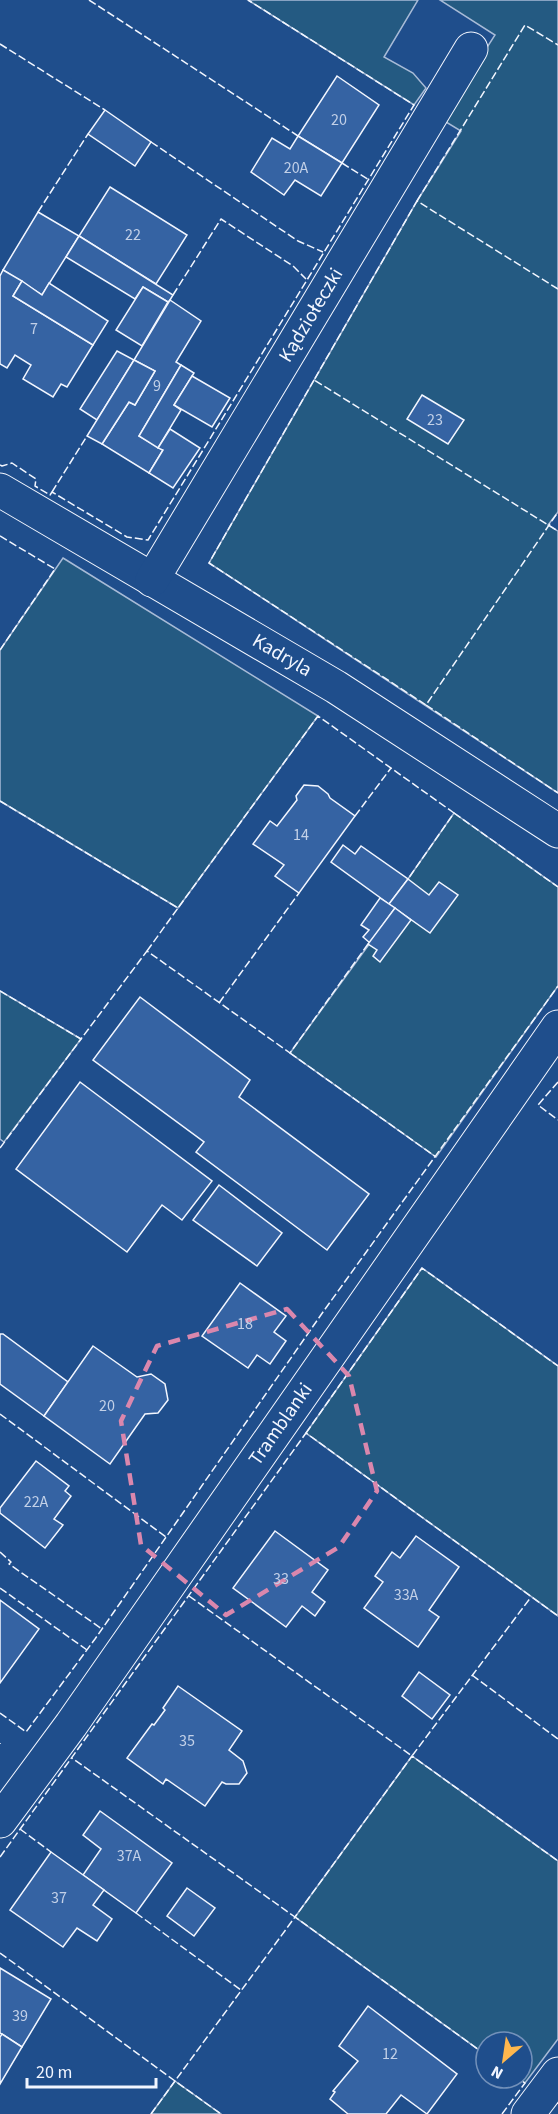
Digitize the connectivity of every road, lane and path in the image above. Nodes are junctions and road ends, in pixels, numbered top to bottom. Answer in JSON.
{"nodes":[{"id":1,"x":471,"y":49,"type":"dead end"},
{"id":2,"x":0,"y":490,"type":"edge"},
{"id":3,"x":152,"y":580,"type":"junction"},
{"id":4,"x":558,"y":831,"type":"edge"},
{"id":5,"x":558,"y":1027,"type":"edge"},
{"id":6,"x":0,"y":1821,"type":"edge"},
{"id":7,"x":558,"y":2074,"type":"edge"},
{"id":8,"x":528,"y":2114,"type":"edge"}],
"edges":[{"from":1,"to":3,"type":"street","name":"Kądziołeczki"},
{"from":2,"to":3,"type":"street","name":"Kadryla"},
{"from":3,"to":4,"type":"street","name":"Kadryla"},
{"from":5,"to":6,"type":"street","name":"Tramblanki"},
{"from":7,"to":8,"type":"street"}]}
